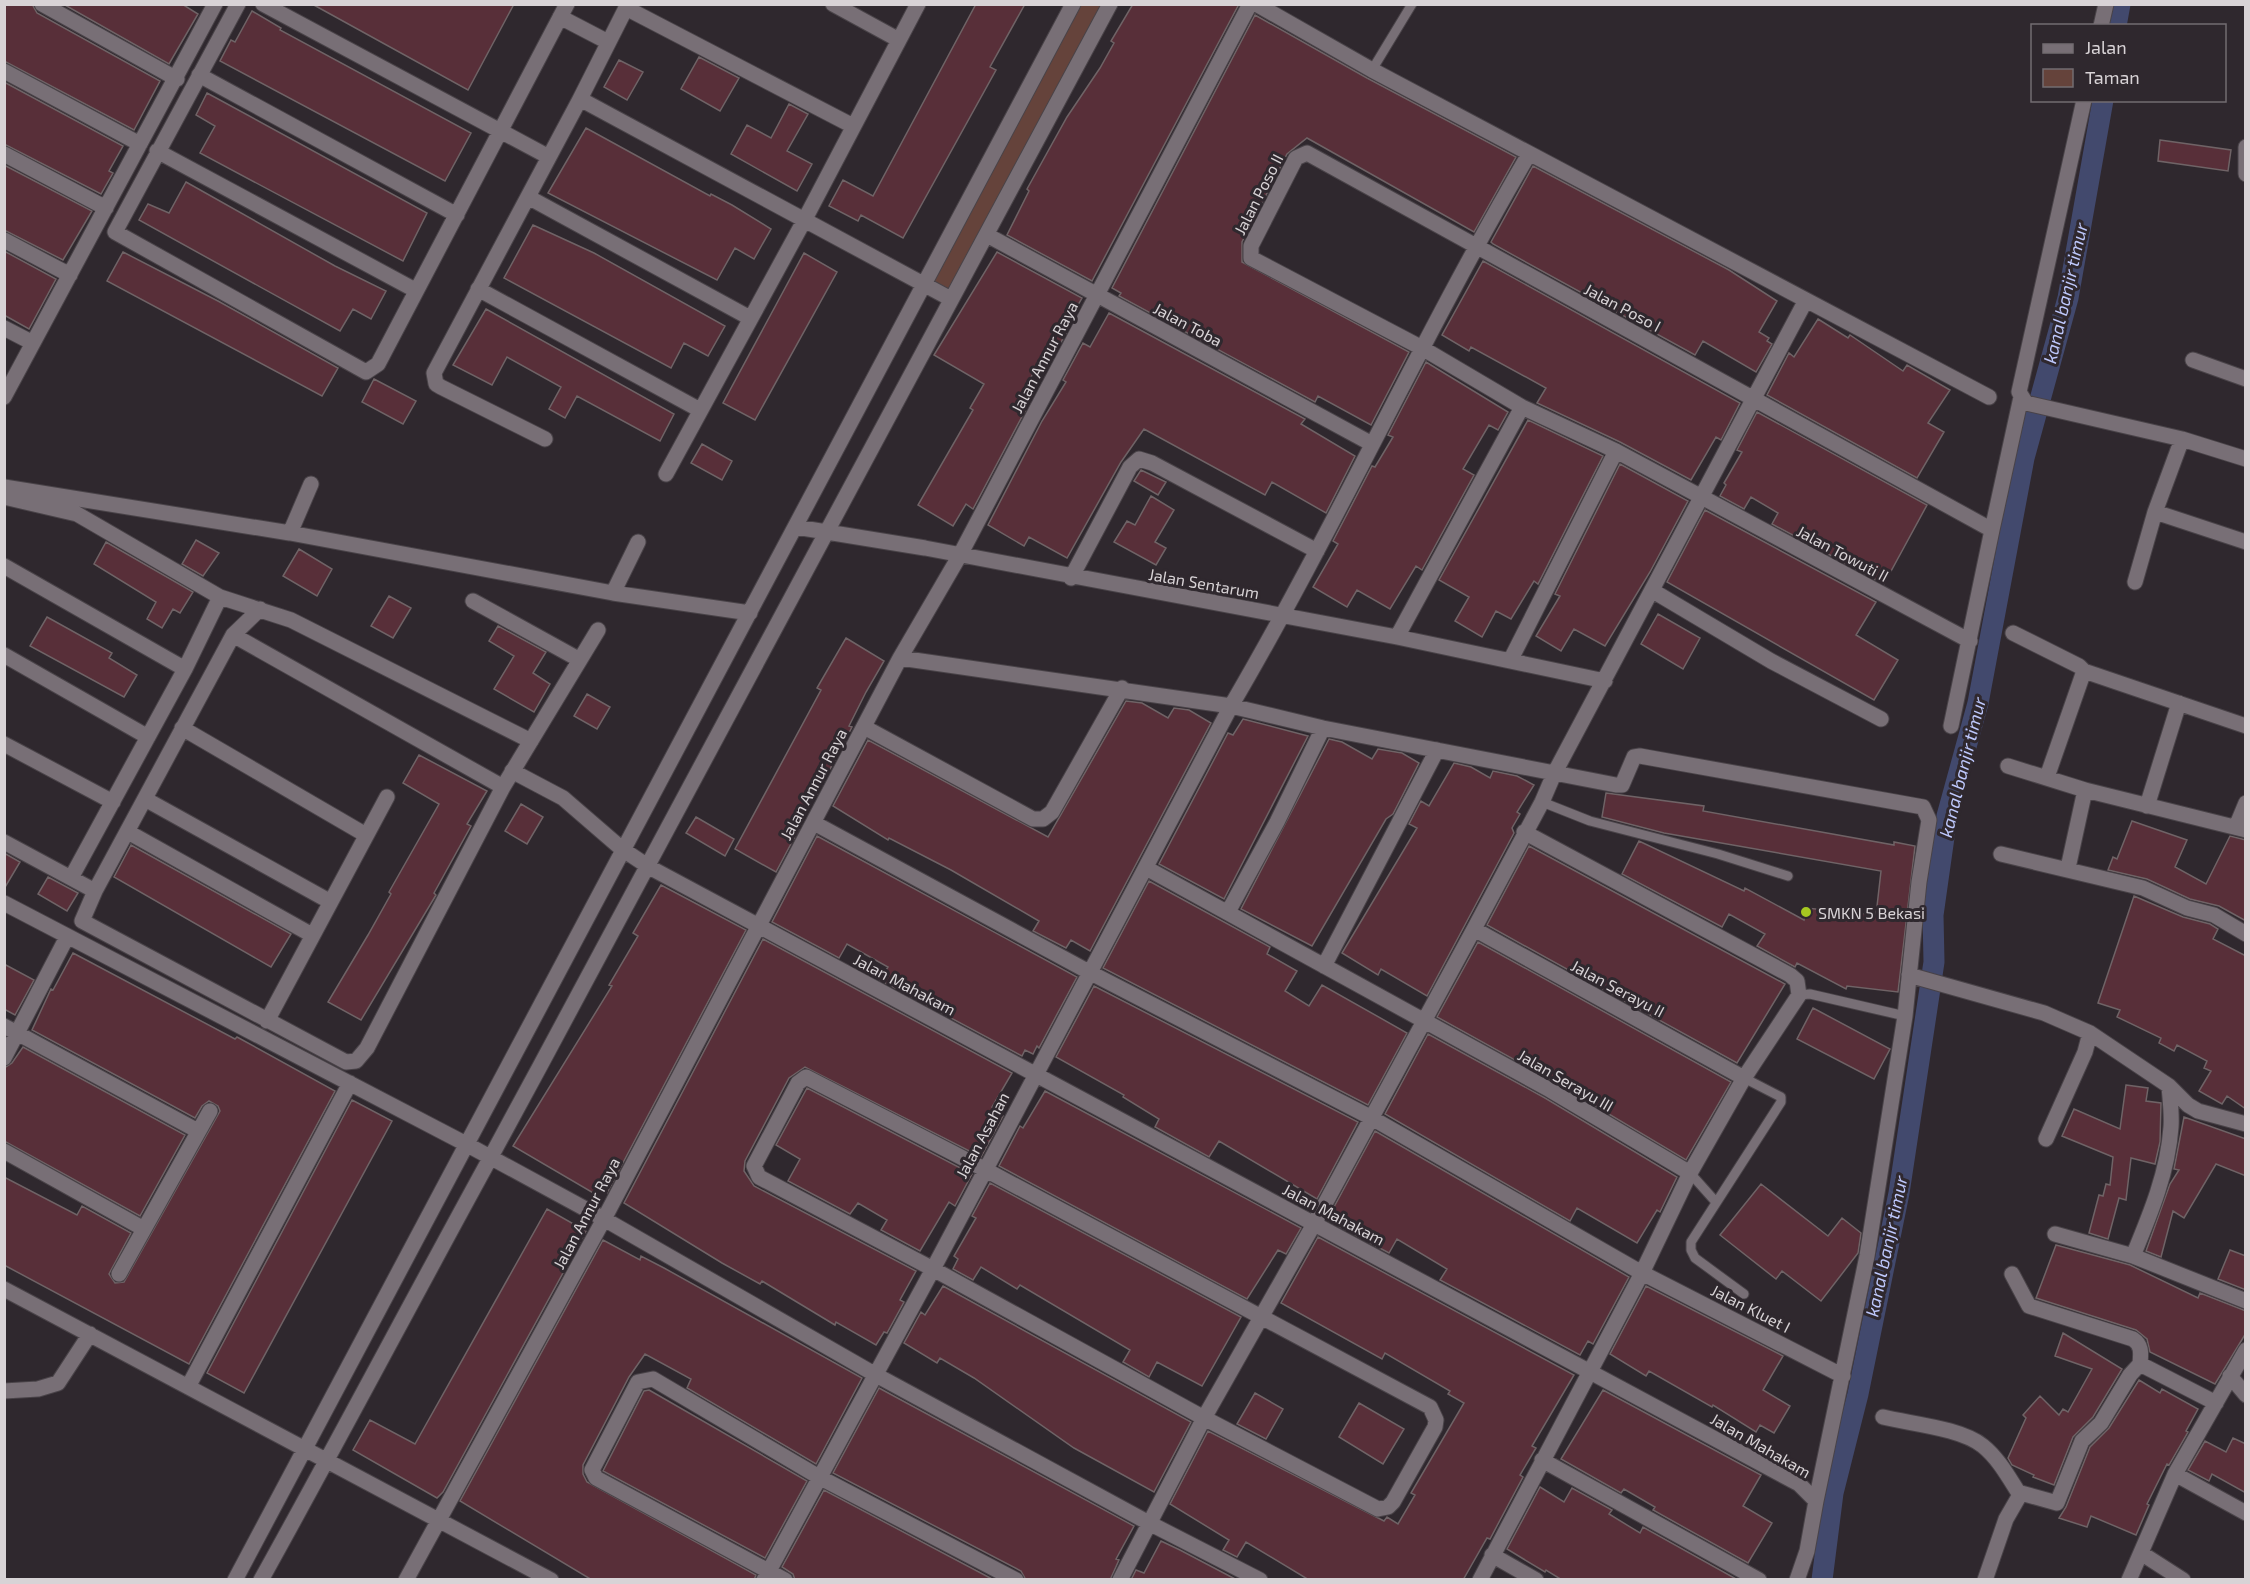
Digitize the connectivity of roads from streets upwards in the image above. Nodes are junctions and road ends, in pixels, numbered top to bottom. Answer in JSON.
{"nodes":[{"id":1,"x":42,"y":4,"type":"edge"},
{"id":2,"x":238,"y":4,"type":"edge"},
{"id":3,"x":263,"y":4,"type":"edge"},
{"id":4,"x":833,"y":4,"type":"edge"},
{"id":5,"x":918,"y":4,"type":"edge"},
{"id":6,"x":1073,"y":4,"type":"edge"},
{"id":7,"x":1110,"y":4,"type":"edge"},
{"id":8,"x":1250,"y":4,"type":"edge"},
{"id":9,"x":1256,"y":4,"type":"edge"},
{"id":10,"x":2106,"y":4,"type":"edge"},
{"id":11,"x":210,"y":6,"type":"edge"},
{"id":12,"x":627,"y":6,"type":"edge"},
{"id":13,"x":564,"y":11,"type":"edge"},
{"id":14,"x":2101,"y":24,"type":"edge"},
{"id":15,"x":899,"y":40,"type":"junction"},
{"id":16,"x":608,"y":42,"type":"junction"},
{"id":17,"x":4,"y":70,"type":"edge"},
{"id":18,"x":199,"y":75,"type":"junction"},
{"id":19,"x":177,"y":79,"type":"junction"},
{"id":20,"x":580,"y":99,"type":"junction"},
{"id":21,"x":2084,"y":102,"type":"edge"},
{"id":22,"x":853,"y":126,"type":"junction"},
{"id":23,"x":501,"y":132,"type":"junction"},
{"id":24,"x":140,"y":144,"type":"junction"},
{"id":25,"x":2246,"y":147,"type":"edge"},
{"id":26,"x":158,"y":151,"type":"junction"},
{"id":27,"x":4,"y":154,"type":"edge"},
{"id":28,"x":1529,"y":154,"type":"junction"},
{"id":29,"x":549,"y":157,"type":"junction"},
{"id":30,"x":2246,"y":174,"type":"edge"},
{"id":31,"x":528,"y":197,"type":"junction"},
{"id":32,"x":106,"y":208,"type":"junction"},
{"id":33,"x":457,"y":215,"type":"junction"},
{"id":34,"x":805,"y":219,"type":"junction"},
{"id":35,"x":987,"y":235,"type":"junction"},
{"id":36,"x":4,"y":240,"type":"edge"},
{"id":37,"x":1474,"y":248,"type":"junction"},
{"id":38,"x":70,"y":274,"type":"junction"},
{"id":39,"x":924,"y":285,"type":"junction"},
{"id":40,"x":478,"y":289,"type":"junction"},
{"id":41,"x":415,"y":290,"type":"junction"},
{"id":42,"x":1096,"y":295,"type":"junction"},
{"id":43,"x":951,"y":299,"type":"junction"},
{"id":44,"x":1806,"y":300,"type":"junction"},
{"id":45,"x":750,"y":318,"type":"junction"},
{"id":46,"x":4,"y":328,"type":"edge"},
{"id":47,"x":33,"y":343,"type":"junction"},
{"id":48,"x":1422,"y":348,"type":"junction"},
{"id":49,"x":2193,"y":360,"type":"dead end"},
{"id":50,"x":2246,"y":379,"type":"edge"},
{"id":51,"x":7,"y":388,"type":"edge"},
{"id":52,"x":1989,"y":397,"type":"dead end"},
{"id":53,"x":1754,"y":398,"type":"junction"},
{"id":54,"x":2023,"y":400,"type":"junction"},
{"id":55,"x":1522,"y":407,"type":"junction"},
{"id":56,"x":700,"y":410,"type":"junction"},
{"id":57,"x":545,"y":439,"type":"dead end"},
{"id":58,"x":2182,"y":439,"type":"junction"},
{"id":59,"x":1372,"y":444,"type":"junction"},
{"id":60,"x":1616,"y":451,"type":"junction"},
{"id":61,"x":2246,"y":459,"type":"edge"},
{"id":62,"x":666,"y":474,"type":"dead end"},
{"id":63,"x":311,"y":484,"type":"dead end"},
{"id":64,"x":4,"y":487,"type":"edge"},
{"id":65,"x":4,"y":497,"type":"edge"},
{"id":66,"x":1700,"y":498,"type":"junction"},
{"id":67,"x":2155,"y":512,"type":"junction"},
{"id":68,"x":796,"y":527,"type":"junction"},
{"id":69,"x":1992,"y":530,"type":"junction"},
{"id":70,"x":828,"y":531,"type":"junction"},
{"id":71,"x":290,"y":533,"type":"junction"},
{"id":72,"x":638,"y":542,"type":"dead end"},
{"id":73,"x":2246,"y":542,"type":"edge"},
{"id":74,"x":1317,"y":551,"type":"junction"},
{"id":75,"x":960,"y":555,"type":"junction"},
{"id":76,"x":4,"y":566,"type":"edge"},
{"id":77,"x":1071,"y":578,"type":"junction"},
{"id":78,"x":2135,"y":582,"type":"dead end"},
{"id":79,"x":1653,"y":591,"type":"junction"},
{"id":80,"x":614,"y":593,"type":"junction"},
{"id":81,"x":220,"y":597,"type":"junction"},
{"id":82,"x":473,"y":601,"type":"dead end"},
{"id":83,"x":260,"y":609,"type":"junction"},
{"id":84,"x":750,"y":614,"type":"junction"},
{"id":85,"x":1284,"y":616,"type":"junction"},
{"id":86,"x":598,"y":630,"type":"dead end"},
{"id":87,"x":2013,"y":633,"type":"dead end"},
{"id":88,"x":233,"y":635,"type":"junction"},
{"id":89,"x":1397,"y":637,"type":"junction"},
{"id":90,"x":1970,"y":641,"type":"junction"},
{"id":91,"x":4,"y":655,"type":"edge"},
{"id":92,"x":900,"y":658,"type":"junction"},
{"id":93,"x":580,"y":660,"type":"junction"},
{"id":94,"x":1510,"y":661,"type":"junction"},
{"id":95,"x":185,"y":669,"type":"junction"},
{"id":96,"x":2084,"y":671,"type":"junction"},
{"id":97,"x":1605,"y":681,"type":"junction"},
{"id":98,"x":1122,"y":688,"type":"junction"},
{"id":99,"x":2180,"y":703,"type":"junction"},
{"id":100,"x":1232,"y":706,"type":"junction"},
{"id":101,"x":1881,"y":719,"type":"dead end"},
{"id":102,"x":1951,"y":726,"type":"dead end"},
{"id":103,"x":2246,"y":726,"type":"edge"},
{"id":104,"x":864,"y":727,"type":"junction"},
{"id":105,"x":182,"y":728,"type":"junction"},
{"id":106,"x":1323,"y":728,"type":"junction"},
{"id":107,"x":148,"y":737,"type":"junction"},
{"id":108,"x":531,"y":741,"type":"junction"},
{"id":109,"x":4,"y":744,"type":"edge"},
{"id":110,"x":1437,"y":750,"type":"junction"},
{"id":111,"x":2008,"y":766,"type":"dead end"},
{"id":112,"x":512,"y":771,"type":"junction"},
{"id":113,"x":1554,"y":774,"type":"junction"},
{"id":114,"x":2047,"y":777,"type":"junction"},
{"id":115,"x":503,"y":787,"type":"junction"},
{"id":116,"x":2085,"y":790,"type":"junction"},
{"id":117,"x":387,"y":797,"type":"dead end"},
{"id":118,"x":145,"y":799,"type":"junction"},
{"id":119,"x":113,"y":802,"type":"junction"},
{"id":120,"x":2246,"y":802,"type":"edge"},
{"id":121,"x":2147,"y":806,"type":"junction"},
{"id":122,"x":814,"y":822,"type":"junction"},
{"id":123,"x":2241,"y":828,"type":"edge"},
{"id":124,"x":128,"y":832,"type":"junction"},
{"id":125,"x":1524,"y":832,"type":"junction"},
{"id":126,"x":366,"y":835,"type":"junction"},
{"id":127,"x":4,"y":842,"type":"edge"},
{"id":128,"x":622,"y":849,"type":"junction"},
{"id":129,"x":2001,"y":854,"type":"dead end"},
{"id":130,"x":649,"y":867,"type":"junction"},
{"id":131,"x":2068,"y":868,"type":"junction"},
{"id":132,"x":1148,"y":869,"type":"junction"},
{"id":133,"x":72,"y":878,"type":"junction"},
{"id":134,"x":95,"y":891,"type":"junction"},
{"id":135,"x":329,"y":902,"type":"junction"},
{"id":136,"x":4,"y":903,"type":"edge"},
{"id":137,"x":1228,"y":912,"type":"junction"},
{"id":138,"x":758,"y":926,"type":"junction"},
{"id":139,"x":1474,"y":929,"type":"junction"},
{"id":140,"x":2246,"y":934,"type":"edge"},
{"id":141,"x":312,"y":935,"type":"junction"},
{"id":142,"x":67,"y":937,"type":"junction"},
{"id":143,"x":1324,"y":966,"type":"junction"},
{"id":144,"x":1089,"y":972,"type":"junction"},
{"id":145,"x":1921,"y":978,"type":"junction"},
{"id":146,"x":267,"y":1021,"type":"junction"},
{"id":147,"x":1422,"y":1022,"type":"junction"},
{"id":148,"x":11,"y":1030,"type":"edge"},
{"id":149,"x":2090,"y":1033,"type":"junction"},
{"id":150,"x":4,"y":1058,"type":"edge"},
{"id":151,"x":1035,"y":1073,"type":"junction"},
{"id":152,"x":1744,"y":1078,"type":"junction"},
{"id":153,"x":350,"y":1083,"type":"junction"},
{"id":154,"x":2169,"y":1086,"type":"junction"},
{"id":155,"x":210,"y":1112,"type":"dead end"},
{"id":156,"x":1370,"y":1117,"type":"junction"},
{"id":157,"x":2246,"y":1124,"type":"edge"},
{"id":158,"x":198,"y":1131,"type":"junction"},
{"id":159,"x":2046,"y":1139,"type":"dead end"},
{"id":160,"x":466,"y":1144,"type":"junction"},
{"id":161,"x":4,"y":1151,"type":"edge"},
{"id":162,"x":490,"y":1157,"type":"junction"},
{"id":163,"x":984,"y":1169,"type":"junction"},
{"id":164,"x":1690,"y":1173,"type":"junction"},
{"id":165,"x":604,"y":1219,"type":"junction"},
{"id":166,"x":1314,"y":1224,"type":"junction"},
{"id":167,"x":144,"y":1229,"type":"junction"},
{"id":168,"x":2055,"y":1234,"type":"dead end"},
{"id":169,"x":2133,"y":1256,"type":"junction"},
{"id":170,"x":933,"y":1269,"type":"junction"},
{"id":171,"x":1642,"y":1273,"type":"junction"},
{"id":172,"x":119,"y":1274,"type":"dead end"},
{"id":173,"x":2012,"y":1274,"type":"dead end"},
{"id":174,"x":4,"y":1289,"type":"edge"},
{"id":175,"x":2246,"y":1301,"type":"edge"},
{"id":176,"x":1261,"y":1318,"type":"junction"},
{"id":177,"x":90,"y":1334,"type":"junction"},
{"id":178,"x":2246,"y":1350,"type":"edge"},
{"id":179,"x":2140,"y":1364,"type":"junction"},
{"id":180,"x":1591,"y":1371,"type":"junction"},
{"id":181,"x":876,"y":1375,"type":"junction"},
{"id":182,"x":1843,"y":1376,"type":"junction"},
{"id":183,"x":2230,"y":1376,"type":"junction"},
{"id":184,"x":188,"y":1386,"type":"junction"},
{"id":185,"x":4,"y":1391,"type":"edge"},
{"id":186,"x":2246,"y":1395,"type":"edge"},
{"id":187,"x":2216,"y":1403,"type":"junction"},
{"id":188,"x":1883,"y":1417,"type":"dead end"},
{"id":189,"x":1204,"y":1418,"type":"junction"},
{"id":190,"x":306,"y":1449,"type":"junction"},
{"id":191,"x":1542,"y":1460,"type":"junction"},
{"id":192,"x":328,"y":1461,"type":"junction"},
{"id":193,"x":2175,"y":1474,"type":"junction"},
{"id":194,"x":819,"y":1477,"type":"junction"},
{"id":195,"x":2020,"y":1495,"type":"junction"},
{"id":196,"x":1816,"y":1501,"type":"junction"},
{"id":197,"x":2246,"y":1513,"type":"edge"},
{"id":198,"x":439,"y":1520,"type":"junction"},
{"id":199,"x":1149,"y":1523,"type":"junction"},
{"id":200,"x":2141,"y":1553,"type":"junction"},
{"id":201,"x":1492,"y":1555,"type":"junction"},
{"id":202,"x":766,"y":1575,"type":"edge"},
{"id":203,"x":540,"y":1577,"type":"edge"},
{"id":204,"x":235,"y":1580,"type":"edge"},
{"id":205,"x":261,"y":1580,"type":"edge"},
{"id":206,"x":406,"y":1580,"type":"edge"},
{"id":207,"x":785,"y":1580,"type":"edge"},
{"id":208,"x":1016,"y":1580,"type":"edge"},
{"id":209,"x":1120,"y":1580,"type":"edge"},
{"id":210,"x":1260,"y":1580,"type":"edge"},
{"id":211,"x":1480,"y":1580,"type":"edge"},
{"id":212,"x":1536,"y":1580,"type":"edge"},
{"id":213,"x":1759,"y":1580,"type":"edge"},
{"id":214,"x":1797,"y":1580,"type":"edge"},
{"id":215,"x":1985,"y":1580,"type":"edge"},
{"id":216,"x":2129,"y":1580,"type":"edge"},
{"id":217,"x":2183,"y":1580,"type":"edge"}],
"edges":[{"from":1,"to":19,"type":"street"},
{"from":2,"to":18,"type":"street"},
{"from":3,"to":23,"type":"street"},
{"from":4,"to":15,"type":"street"},
{"from":5,"to":15,"type":"street"},
{"from":6,"to":39,"type":"street"},
{"from":7,"to":35,"type":"street"},
{"from":8,"to":42,"type":"street","name":"Jalan Annur Raya"},
{"from":9,"to":28,"type":"street"},
{"from":10,"to":14,"type":"street"},
{"from":11,"to":19,"type":"street"},
{"from":12,"to":16,"type":"street"},
{"from":12,"to":22,"type":"street"},
{"from":13,"to":16,"type":"street"},
{"from":13,"to":23,"type":"street"},
{"from":15,"to":22,"type":"street"},
{"from":16,"to":20,"type":"street"},
{"from":17,"to":24,"type":"street"},
{"from":18,"to":26,"type":"street"},
{"from":18,"to":33,"type":"street"},
{"from":19,"to":24,"type":"street"},
{"from":20,"to":29,"type":"street"},
{"from":20,"to":34,"type":"street"},
{"from":21,"to":54,"type":"street"},
{"from":22,"to":34,"type":"street"},
{"from":23,"to":29,"type":"street"},
{"from":23,"to":33,"type":"street"},
{"from":24,"to":32,"type":"street"},
{"from":25,"to":30,"type":"street"},
{"from":26,"to":41,"type":"street"},
{"from":26,"to":41,"type":"street"},
{"from":27,"to":32,"type":"street"},
{"from":28,"to":37,"type":"street","name":"Jalan Asahan"},
{"from":28,"to":44,"type":"street"},
{"from":29,"to":31,"type":"street"},
{"from":31,"to":40,"type":"street"},
{"from":31,"to":45,"type":"street"},
{"from":32,"to":38,"type":"street"},
{"from":33,"to":41,"type":"street"},
{"from":34,"to":39,"type":"street"},
{"from":34,"to":45,"type":"street"},
{"from":35,"to":42,"type":"street","name":"Jalan Toba"},
{"from":35,"to":43,"type":"street"},
{"from":36,"to":38,"type":"street"},
{"from":37,"to":48,"type":"street","name":"Jalan Asahan"},
{"from":37,"to":48,"type":"street","name":"Jalan Poso II"},
{"from":37,"to":53,"type":"street","name":"Jalan Poso I"},
{"from":38,"to":47,"type":"street"},
{"from":39,"to":43,"type":"street"},
{"from":39,"to":68,"type":"street"},
{"from":40,"to":56,"type":"street"},
{"from":40,"to":57,"type":"street"},
{"from":42,"to":59,"type":"street","name":"Jalan Toba"},
{"from":42,"to":75,"type":"street","name":"Jalan Annur Raya"},
{"from":43,"to":70,"type":"street"},
{"from":44,"to":52,"type":"street"},
{"from":44,"to":53,"type":"street"},
{"from":45,"to":56,"type":"street"},
{"from":46,"to":47,"type":"street"},
{"from":47,"to":51,"type":"street"},
{"from":48,"to":55,"type":"street","name":"Jalan Towuti II"},
{"from":48,"to":59,"type":"street","name":"Jalan Asahan"},
{"from":49,"to":50,"type":"street"},
{"from":53,"to":66,"type":"street"},
{"from":53,"to":69,"type":"street","name":"Jalan Poso I"},
{"from":54,"to":58,"type":"street"},
{"from":54,"to":69,"type":"street"},
{"from":55,"to":60,"type":"street","name":"Jalan Towuti II"},
{"from":55,"to":89,"type":"street"},
{"from":56,"to":62,"type":"street"},
{"from":58,"to":61,"type":"street"},
{"from":58,"to":67,"type":"street"},
{"from":59,"to":74,"type":"street","name":"Jalan Asahan"},
{"from":60,"to":66,"type":"street","name":"Jalan Towuti II"},
{"from":60,"to":94,"type":"street"},
{"from":63,"to":71,"type":"street"},
{"from":64,"to":71,"type":"street"},
{"from":65,"to":81,"type":"street"},
{"from":66,"to":79,"type":"street"},
{"from":66,"to":90,"type":"street","name":"Jalan Towuti II"},
{"from":67,"to":73,"type":"street"},
{"from":67,"to":78,"type":"street"},
{"from":68,"to":70,"type":"street","name":"Jalan Sentarum"},
{"from":68,"to":84,"type":"street"},
{"from":69,"to":90,"type":"street"},
{"from":70,"to":75,"type":"street","name":"Jalan Sentarum"},
{"from":70,"to":130,"type":"street"},
{"from":71,"to":80,"type":"street"},
{"from":72,"to":80,"type":"street"},
{"from":74,"to":77,"type":"street"},
{"from":74,"to":85,"type":"street","name":"Jalan Asahan"},
{"from":75,"to":77,"type":"street","name":"Jalan Sentarum"},
{"from":75,"to":92,"type":"street","name":"Jalan Annur Raya"},
{"from":76,"to":95,"type":"street"},
{"from":77,"to":85,"type":"street","name":"Jalan Sentarum"},
{"from":79,"to":97,"type":"street"},
{"from":79,"to":101,"type":"street"},
{"from":80,"to":84,"type":"street"},
{"from":81,"to":83,"type":"street"},
{"from":81,"to":95,"type":"street"},
{"from":82,"to":93,"type":"street"},
{"from":83,"to":88,"type":"street"},
{"from":83,"to":108,"type":"street"},
{"from":84,"to":128,"type":"street"},
{"from":85,"to":89,"type":"street","name":"Jalan Sentarum"},
{"from":85,"to":100,"type":"street","name":"Jalan Asahan"},
{"from":86,"to":93,"type":"street"},
{"from":87,"to":96,"type":"street"},
{"from":88,"to":105,"type":"street"},
{"from":88,"to":115,"type":"street"},
{"from":89,"to":94,"type":"street","name":"Jalan Sentarum"},
{"from":90,"to":102,"type":"street"},
{"from":91,"to":107,"type":"street"},
{"from":92,"to":98,"type":"street"},
{"from":92,"to":104,"type":"street","name":"Jalan Annur Raya"},
{"from":93,"to":108,"type":"street"},
{"from":94,"to":97,"type":"street","name":"Jalan Sentarum"},
{"from":95,"to":107,"type":"street"},
{"from":96,"to":99,"type":"street"},
{"from":96,"to":114,"type":"street"},
{"from":97,"to":113,"type":"street"},
{"from":98,"to":100,"type":"street"},
{"from":98,"to":104,"type":"street"},
{"from":99,"to":103,"type":"street"},
{"from":99,"to":121,"type":"street"},
{"from":100,"to":106,"type":"street"},
{"from":100,"to":132,"type":"street","name":"Jalan Asahan"},
{"from":104,"to":122,"type":"street","name":"Jalan Annur Raya"},
{"from":105,"to":118,"type":"street"},
{"from":105,"to":126,"type":"street"},
{"from":106,"to":110,"type":"street"},
{"from":106,"to":137,"type":"street"},
{"from":107,"to":119,"type":"street"},
{"from":108,"to":112,"type":"street"},
{"from":109,"to":119,"type":"street"},
{"from":110,"to":113,"type":"street"},
{"from":110,"to":143,"type":"street"},
{"from":111,"to":114,"type":"street"},
{"from":112,"to":115,"type":"street"},
{"from":112,"to":128,"type":"street","name":"Jalan Mahakam"},
{"from":113,"to":125,"type":"street"},
{"from":113,"to":145,"type":"street"},
{"from":114,"to":116,"type":"street"},
{"from":115,"to":146,"type":"street"},
{"from":116,"to":121,"type":"street"},
{"from":116,"to":131,"type":"street"},
{"from":117,"to":126,"type":"street"},
{"from":118,"to":124,"type":"street"},
{"from":118,"to":135,"type":"street"},
{"from":119,"to":133,"type":"street"},
{"from":120,"to":123,"type":"street"},
{"from":121,"to":123,"type":"street"},
{"from":122,"to":138,"type":"street","name":"Jalan Annur Raya"},
{"from":122,"to":144,"type":"street","name":"Jalan Kluet I"},
{"from":124,"to":134,"type":"street"},
{"from":124,"to":141,"type":"street"},
{"from":125,"to":139,"type":"street"},
{"from":125,"to":152,"type":"street"},
{"from":126,"to":135,"type":"street"},
{"from":127,"to":133,"type":"street"},
{"from":128,"to":130,"type":"street","name":"Jalan Mahakam"},
{"from":128,"to":160,"type":"street"},
{"from":129,"to":131,"type":"street"},
{"from":130,"to":138,"type":"street","name":"Jalan Mahakam"},
{"from":130,"to":162,"type":"street"},
{"from":131,"to":140,"type":"street"},
{"from":132,"to":137,"type":"street","name":"Jalan Serayu III"},
{"from":132,"to":144,"type":"street","name":"Jalan Asahan"},
{"from":133,"to":134,"type":"street"},
{"from":134,"to":146,"type":"street"},
{"from":135,"to":141,"type":"street"},
{"from":136,"to":142,"type":"street"},
{"from":137,"to":143,"type":"street","name":"Jalan Serayu III"},
{"from":138,"to":151,"type":"street","name":"Jalan Mahakam"},
{"from":138,"to":165,"type":"street","name":"Jalan Annur Raya"},
{"from":139,"to":147,"type":"street"},
{"from":139,"to":152,"type":"street","name":"Jalan Serayu II"},
{"from":141,"to":146,"type":"street"},
{"from":142,"to":148,"type":"street"},
{"from":142,"to":153,"type":"street"},
{"from":143,"to":147,"type":"street","name":"Jalan Serayu III"},
{"from":144,"to":151,"type":"street","name":"Jalan Asahan"},
{"from":144,"to":156,"type":"street","name":"Jalan Kluet I"},
{"from":145,"to":149,"type":"street"},
{"from":145,"to":182,"type":"street"},
{"from":147,"to":156,"type":"street"},
{"from":147,"to":164,"type":"street","name":"Jalan Serayu III"},
{"from":148,"to":150,"type":"street"},
{"from":148,"to":158,"type":"street"},
{"from":149,"to":154,"type":"street"},
{"from":149,"to":159,"type":"street"},
{"from":151,"to":163,"type":"street","name":"Jalan Asahan"},
{"from":151,"to":166,"type":"street","name":"Jalan Mahakam"},
{"from":152,"to":164,"type":"street"},
{"from":153,"to":160,"type":"street"},
{"from":153,"to":184,"type":"street"},
{"from":154,"to":157,"type":"street"},
{"from":154,"to":169,"type":"street"},
{"from":155,"to":158,"type":"street"},
{"from":156,"to":166,"type":"street"},
{"from":156,"to":171,"type":"street","name":"Jalan Kluet I"},
{"from":158,"to":167,"type":"street"},
{"from":160,"to":162,"type":"street"},
{"from":160,"to":190,"type":"street"},
{"from":161,"to":167,"type":"street"},
{"from":162,"to":165,"type":"street"},
{"from":162,"to":192,"type":"street"},
{"from":163,"to":170,"type":"street","name":"Jalan Asahan"},
{"from":163,"to":170,"type":"street"},
{"from":163,"to":176,"type":"street"},
{"from":164,"to":171,"type":"street"},
{"from":165,"to":181,"type":"street"},
{"from":165,"to":198,"type":"street","name":"Jalan Annur Raya"},
{"from":166,"to":176,"type":"street"},
{"from":166,"to":180,"type":"street","name":"Jalan Mahakam"},
{"from":167,"to":172,"type":"street"},
{"from":168,"to":169,"type":"street"},
{"from":169,"to":175,"type":"street"},
{"from":170,"to":181,"type":"street","name":"Jalan Asahan"},
{"from":170,"to":189,"type":"street"},
{"from":171,"to":180,"type":"street"},
{"from":171,"to":182,"type":"street","name":"Jalan Kluet I"},
{"from":173,"to":179,"type":"street"},
{"from":174,"to":177,"type":"street"},
{"from":176,"to":189,"type":"street"},
{"from":176,"to":189,"type":"street"},
{"from":177,"to":184,"type":"street"},
{"from":177,"to":185,"type":"street"},
{"from":178,"to":183,"type":"street"},
{"from":179,"to":187,"type":"street"},
{"from":179,"to":195,"type":"street"},
{"from":180,"to":191,"type":"street"},
{"from":180,"to":196,"type":"street","name":"Jalan Mahakam"},
{"from":181,"to":194,"type":"street","name":"Jalan Asahan"},
{"from":181,"to":199,"type":"street"},
{"from":182,"to":196,"type":"street"},
{"from":183,"to":186,"type":"street"},
{"from":183,"to":187,"type":"street"},
{"from":184,"to":190,"type":"street"},
{"from":187,"to":193,"type":"street"},
{"from":188,"to":195,"type":"street"},
{"from":189,"to":199,"type":"street"},
{"from":190,"to":192,"type":"street"},
{"from":190,"to":204,"type":"street"},
{"from":191,"to":201,"type":"street"},
{"from":191,"to":213,"type":"street"},
{"from":192,"to":198,"type":"street"},
{"from":192,"to":205,"type":"street"},
{"from":193,"to":197,"type":"street"},
{"from":193,"to":200,"type":"street"},
{"from":194,"to":202,"type":"street","name":"Jalan Asahan"},
{"from":194,"to":202,"type":"street"},
{"from":194,"to":208,"type":"street"},
{"from":195,"to":215,"type":"street"},
{"from":196,"to":214,"type":"street","name":"Jalan Mahakam"},
{"from":198,"to":203,"type":"street"},
{"from":198,"to":206,"type":"street","name":"Jalan Annur Raya"},
{"from":199,"to":209,"type":"street"},
{"from":199,"to":210,"type":"street"},
{"from":200,"to":216,"type":"street"},
{"from":200,"to":217,"type":"street"},
{"from":201,"to":211,"type":"street"},
{"from":201,"to":212,"type":"street"},
{"from":202,"to":207,"type":"street"}]}
